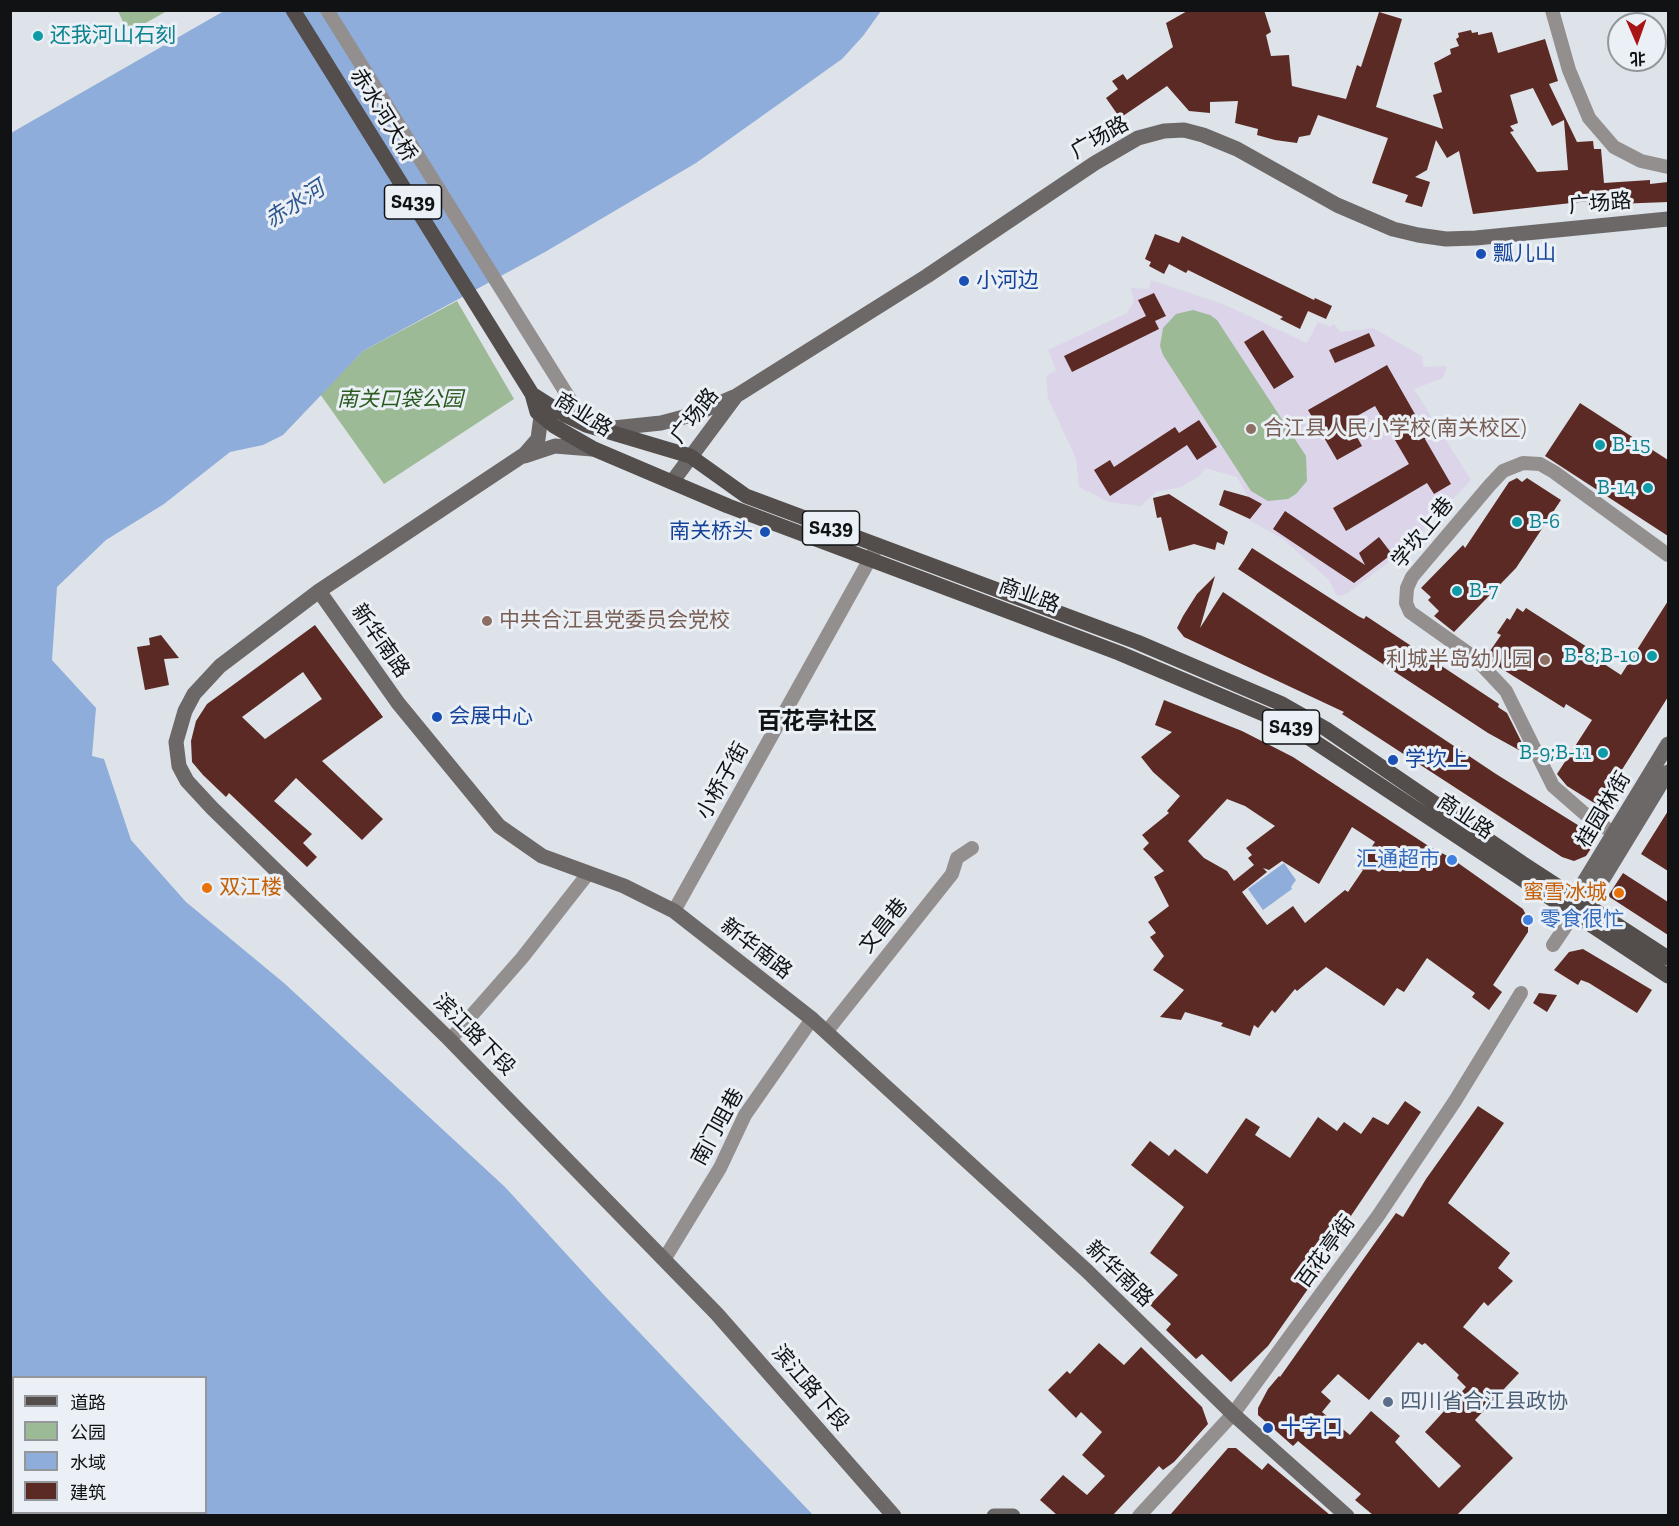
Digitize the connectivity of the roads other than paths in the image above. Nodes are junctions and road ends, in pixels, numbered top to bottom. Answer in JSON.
{"nodes":[{"id":1,"x":293,"y":10,"type":"edge"},
{"id":2,"x":327,"y":10,"type":"edge"},
{"id":3,"x":1552,"y":10,"type":"edge"},
{"id":4,"x":1668,"y":167,"type":"edge"},
{"id":5,"x":1668,"y":219,"type":"edge"},
{"id":6,"x":532,"y":394,"type":"junction"},
{"id":7,"x":736,"y":396,"type":"junction"},
{"id":8,"x":541,"y":416,"type":"junction"},
{"id":9,"x":592,"y":427,"type":"junction"},
{"id":10,"x":594,"y":449,"type":"junction"},
{"id":11,"x":690,"y":456,"type":"junction"},
{"id":12,"x":517,"y":459,"type":"junction"},
{"id":13,"x":672,"y":482,"type":"junction"},
{"id":14,"x":874,"y":553,"type":"junction"},
{"id":15,"x":1668,"y":555,"type":"edge"},
{"id":16,"x":319,"y":591,"type":"junction"},
{"id":17,"x":1668,"y":744,"type":"edge"},
{"id":18,"x":1668,"y":772,"type":"edge"},
{"id":19,"x":1621,"y":837,"type":"junction"},
{"id":20,"x":972,"y":848,"type":"dead end"},
{"id":21,"x":587,"y":875,"type":"junction"},
{"id":22,"x":1581,"y":901,"type":"junction"},
{"id":23,"x":674,"y":911,"type":"junction"},
{"id":24,"x":1574,"y":914,"type":"junction"},
{"id":25,"x":1553,"y":945,"type":"dead end"},
{"id":26,"x":1668,"y":958,"type":"edge"},
{"id":27,"x":1668,"y":976,"type":"edge"},
{"id":28,"x":1521,"y":993,"type":"dead end"},
{"id":29,"x":812,"y":1019,"type":"junction"},
{"id":30,"x":827,"y":1031,"type":"junction"},
{"id":31,"x":450,"y":1040,"type":"junction"},
{"id":32,"x":665,"y":1258,"type":"junction"},
{"id":33,"x":1233,"y":1414,"type":"junction"},
{"id":34,"x":894,"y":1515,"type":"edge"},
{"id":35,"x":994,"y":1515,"type":"edge"},
{"id":36,"x":1012,"y":1515,"type":"edge"},
{"id":37,"x":1139,"y":1515,"type":"edge"},
{"id":38,"x":1347,"y":1515,"type":"edge"}],
"edges":[{"from":1,"to":6,"type":"main road","name":"赤水河大桥","number":"S439"},
{"from":2,"to":9,"type":"street","name":"赤水河大桥"},
{"from":3,"to":4,"type":"street"},
{"from":5,"to":7,"type":"main road","name":"广场路"},
{"from":6,"to":8,"type":"main road","name":"商业路"},
{"from":6,"to":9,"type":"main road","name":"商业路","number":"S439"},
{"from":7,"to":9,"type":"main road"},
{"from":7,"to":11,"type":"main road","name":"广场路"},
{"from":8,"to":10,"type":"main road","name":"商业路","number":"S439"},
{"from":8,"to":12,"type":"main road"},
{"from":9,"to":11,"type":"main road","name":"商业路","number":"S439"},
{"from":10,"to":12,"type":"main road"},
{"from":10,"to":13,"type":"main road","name":"商业路","number":"S439"},
{"from":11,"to":13,"type":"main road","name":"广场路"},
{"from":11,"to":14,"type":"main road","name":"商业路","number":"S439"},
{"from":12,"to":16,"type":"main road"},
{"from":13,"to":14,"type":"main road","name":"商业路","number":"S439"},
{"from":14,"to":22,"type":"main road","name":"商业路","number":"S439"},
{"from":14,"to":23,"type":"street","name":"小桥子街"},
{"from":14,"to":24,"type":"main road","name":"商业路","number":"S439"},
{"from":15,"to":19,"type":"street","name":"学坎上巷"},
{"from":16,"to":21,"type":"main road","name":"新华南路"},
{"from":16,"to":31,"type":"main road","name":"滨江路下段"},
{"from":17,"to":19,"type":"main road","name":"桂园林街"},
{"from":18,"to":19,"type":"main road","name":"桂园林街"},
{"from":19,"to":22,"type":"main road","name":"桂园林街"},
{"from":20,"to":30,"type":"street","name":"文昌巷"},
{"from":21,"to":23,"type":"main road","name":"新华南路"},
{"from":21,"to":31,"type":"street"},
{"from":22,"to":26,"type":"main road","name":"商业路","number":"S439"},
{"from":23,"to":29,"type":"main road","name":"新华南路"},
{"from":24,"to":25,"type":"street"},
{"from":24,"to":27,"type":"main road","name":"商业路","number":"S439"},
{"from":28,"to":33,"type":"street","name":"百花亭街"},
{"from":29,"to":30,"type":"main road","name":"新华南路"},
{"from":29,"to":32,"type":"street","name":"南门咀巷"},
{"from":30,"to":33,"type":"main road","name":"新华南路"},
{"from":31,"to":32,"type":"main road","name":"滨江路下段"},
{"from":32,"to":34,"type":"main road","name":"滨江路下段"},
{"from":33,"to":37,"type":"street","name":"百花亭街"},
{"from":33,"to":38,"type":"main road","name":"新华南路"},
{"from":35,"to":36,"type":"main road"}]}
